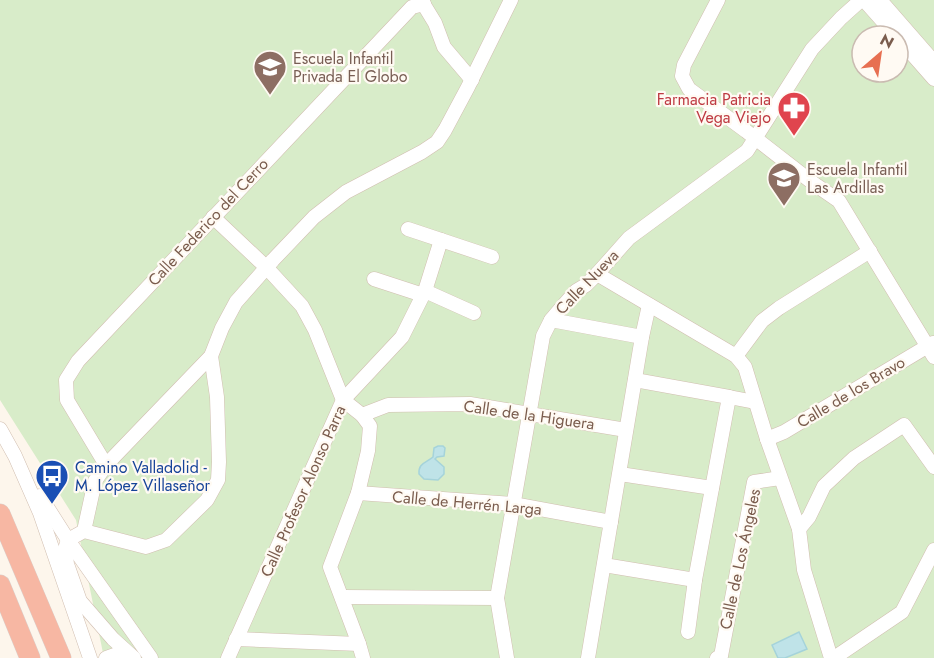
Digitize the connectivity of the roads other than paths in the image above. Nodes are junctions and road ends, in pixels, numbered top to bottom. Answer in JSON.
{"nodes":[{"id":1,"x":511,"y":0,"type":"edge"},
{"id":2,"x":718,"y":0,"type":"edge"},
{"id":3,"x":862,"y":0,"type":"edge"},
{"id":4,"x":880,"y":0,"type":"edge"},
{"id":5,"x":423,"y":2,"type":"edge"},
{"id":6,"x":885,"y":24,"type":"edge"},
{"id":7,"x":910,"y":52,"type":"edge"},
{"id":8,"x":934,"y":62,"type":"edge"},
{"id":9,"x":934,"y":79,"type":"edge"},
{"id":10,"x":472,"y":80,"type":"junction"},
{"id":11,"x":755,"y":138,"type":"junction"},
{"id":12,"x":213,"y":217,"type":"junction"},
{"id":13,"x":408,"y":229,"type":"dead end"},
{"id":14,"x":441,"y":240,"type":"junction"},
{"id":15,"x":870,"y":251,"type":"junction"},
{"id":16,"x":492,"y":258,"type":"dead end"},
{"id":17,"x":266,"y":267,"type":"junction"},
{"id":18,"x":597,"y":274,"type":"junction"},
{"id":19,"x":374,"y":279,"type":"dead end"},
{"id":20,"x":424,"y":293,"type":"junction"},
{"id":21,"x":649,"y":305,"type":"junction"},
{"id":22,"x":474,"y":313,"type":"dead end"},
{"id":23,"x":550,"y":321,"type":"junction"},
{"id":24,"x":642,"y":337,"type":"junction"},
{"id":25,"x":932,"y":348,"type":"edge"},
{"id":26,"x":211,"y":356,"type":"junction"},
{"id":27,"x":736,"y":356,"type":"junction"},
{"id":28,"x":635,"y":380,"type":"junction"},
{"id":29,"x":729,"y":397,"type":"junction"},
{"id":30,"x":343,"y":400,"type":"junction"},
{"id":31,"x":755,"y":402,"type":"junction"},
{"id":32,"x":529,"y":414,"type":"junction"},
{"id":33,"x":362,"y":415,"type":"junction"},
{"id":34,"x":0,"y":429,"type":"edge"},
{"id":35,"x":626,"y":430,"type":"junction"},
{"id":36,"x":767,"y":439,"type":"junction"},
{"id":37,"x":15,"y":456,"type":"junction"},
{"id":38,"x":105,"y":465,"type":"junction"},
{"id":39,"x":934,"y":467,"type":"edge"},
{"id":40,"x":620,"y":474,"type":"junction"},
{"id":41,"x":780,"y":478,"type":"junction"},
{"id":42,"x":712,"y":488,"type":"junction"},
{"id":43,"x":358,"y":493,"type":"junction"},
{"id":44,"x":513,"y":504,"type":"junction"},
{"id":45,"x":0,"y":514,"type":"edge"},
{"id":46,"x":611,"y":522,"type":"junction"},
{"id":47,"x":799,"y":529,"type":"junction"},
{"id":48,"x":84,"y":531,"type":"junction"},
{"id":49,"x":68,"y":540,"type":"junction"},
{"id":50,"x":934,"y":550,"type":"edge"},
{"id":51,"x":931,"y":564,"type":"edge"},
{"id":52,"x":604,"y":565,"type":"junction"},
{"id":53,"x":695,"y":580,"type":"junction"},
{"id":54,"x":0,"y":585,"type":"edge"},
{"id":55,"x":342,"y":597,"type":"junction"},
{"id":56,"x":497,"y":598,"type":"junction"},
{"id":57,"x":688,"y":632,"type":"dead end"},
{"id":58,"x":236,"y":639,"type":"junction"},
{"id":59,"x":359,"y":644,"type":"junction"},
{"id":60,"x":132,"y":657,"type":"edge"},
{"id":61,"x":30,"y":658,"type":"edge"},
{"id":62,"x":61,"y":658,"type":"edge"},
{"id":63,"x":90,"y":658,"type":"edge"},
{"id":64,"x":106,"y":658,"type":"edge"},
{"id":65,"x":151,"y":658,"type":"edge"},
{"id":66,"x":228,"y":658,"type":"edge"},
{"id":67,"x":363,"y":658,"type":"edge"},
{"id":68,"x":507,"y":658,"type":"edge"},
{"id":69,"x":588,"y":658,"type":"edge"},
{"id":70,"x":717,"y":658,"type":"edge"},
{"id":71,"x":832,"y":658,"type":"edge"}],
"edges":[{"from":1,"to":10,"type":"street"},
{"from":2,"to":11,"type":"street"},
{"from":3,"to":6,"type":"street"},
{"from":3,"to":11,"type":"street","name":"Calle Nueva"},
{"from":4,"to":8,"type":"street"},
{"from":5,"to":10,"type":"street"},
{"from":5,"to":12,"type":"street","name":"Calle Federico del Cerro"},
{"from":7,"to":9,"type":"street"},
{"from":10,"to":17,"type":"street"},
{"from":11,"to":15,"type":"street"},
{"from":11,"to":18,"type":"street","name":"Calle Nueva"},
{"from":12,"to":17,"type":"street"},
{"from":12,"to":38,"type":"street","name":"Calle Federico del Cerro"},
{"from":13,"to":14,"type":"street"},
{"from":14,"to":16,"type":"street"},
{"from":14,"to":20,"type":"street","name":"Calle Profesor Alonso Parra"},
{"from":15,"to":25,"type":"street"},
{"from":15,"to":27,"type":"street"},
{"from":17,"to":26,"type":"street"},
{"from":17,"to":30,"type":"street"},
{"from":18,"to":21,"type":"street"},
{"from":18,"to":23,"type":"street","name":"Calle Nueva"},
{"from":19,"to":20,"type":"street"},
{"from":20,"to":22,"type":"street"},
{"from":20,"to":30,"type":"street","name":"Calle Profesor Alonso Parra"},
{"from":21,"to":24,"type":"street"},
{"from":21,"to":27,"type":"street"},
{"from":23,"to":24,"type":"street"},
{"from":23,"to":32,"type":"street","name":"Calle Nueva"},
{"from":24,"to":28,"type":"street"},
{"from":25,"to":36,"type":"street","name":"Calle de los Bravo"},
{"from":26,"to":38,"type":"street"},
{"from":26,"to":48,"type":"street"},
{"from":27,"to":31,"type":"street"},
{"from":28,"to":29,"type":"street"},
{"from":28,"to":35,"type":"street"},
{"from":29,"to":31,"type":"street"},
{"from":29,"to":42,"type":"street"},
{"from":30,"to":33,"type":"street"},
{"from":30,"to":58,"type":"street","name":"Calle Profesor Alonso Parra"},
{"from":31,"to":36,"type":"street"},
{"from":32,"to":33,"type":"street","name":"Calle de la Higuera"},
{"from":32,"to":35,"type":"street","name":"Calle de la Higuera"},
{"from":32,"to":44,"type":"street","name":"Calle Nueva"},
{"from":33,"to":43,"type":"street"},
{"from":34,"to":37,"type":"street"},
{"from":35,"to":40,"type":"street"},
{"from":36,"to":41,"type":"street"},
{"from":37,"to":49,"type":"street"},
{"from":37,"to":63,"type":"street"},
{"from":38,"to":48,"type":"street"},
{"from":39,"to":47,"type":"street"},
{"from":40,"to":42,"type":"street"},
{"from":40,"to":46,"type":"street"},
{"from":41,"to":47,"type":"street"},
{"from":41,"to":70,"type":"street","name":"Calle de Los Ángeles"},
{"from":42,"to":53,"type":"street"},
{"from":43,"to":44,"type":"street","name":"Calle de Herrén Larga"},
{"from":43,"to":55,"type":"street"},
{"from":44,"to":46,"type":"street","name":"Calle de Herrén Larga"},
{"from":44,"to":56,"type":"street","name":"Calle Nueva"},
{"from":45,"to":62,"type":"highway"},
{"from":46,"to":52,"type":"street"},
{"from":47,"to":71,"type":"street"},
{"from":48,"to":49,"type":"street"},
{"from":49,"to":60,"type":"street"},
{"from":49,"to":65,"type":"street"},
{"from":50,"to":51,"type":"street"},
{"from":51,"to":71,"type":"street"},
{"from":52,"to":53,"type":"street"},
{"from":52,"to":69,"type":"street"},
{"from":53,"to":57,"type":"street"},
{"from":54,"to":61,"type":"highway"},
{"from":55,"to":56,"type":"street"},
{"from":55,"to":59,"type":"street"},
{"from":56,"to":68,"type":"street","name":"Calle Nueva"},
{"from":58,"to":59,"type":"street"},
{"from":58,"to":66,"type":"street","name":"Calle Profesor Alonso Parra"},
{"from":59,"to":67,"type":"street"},
{"from":60,"to":64,"type":"street"}]}
